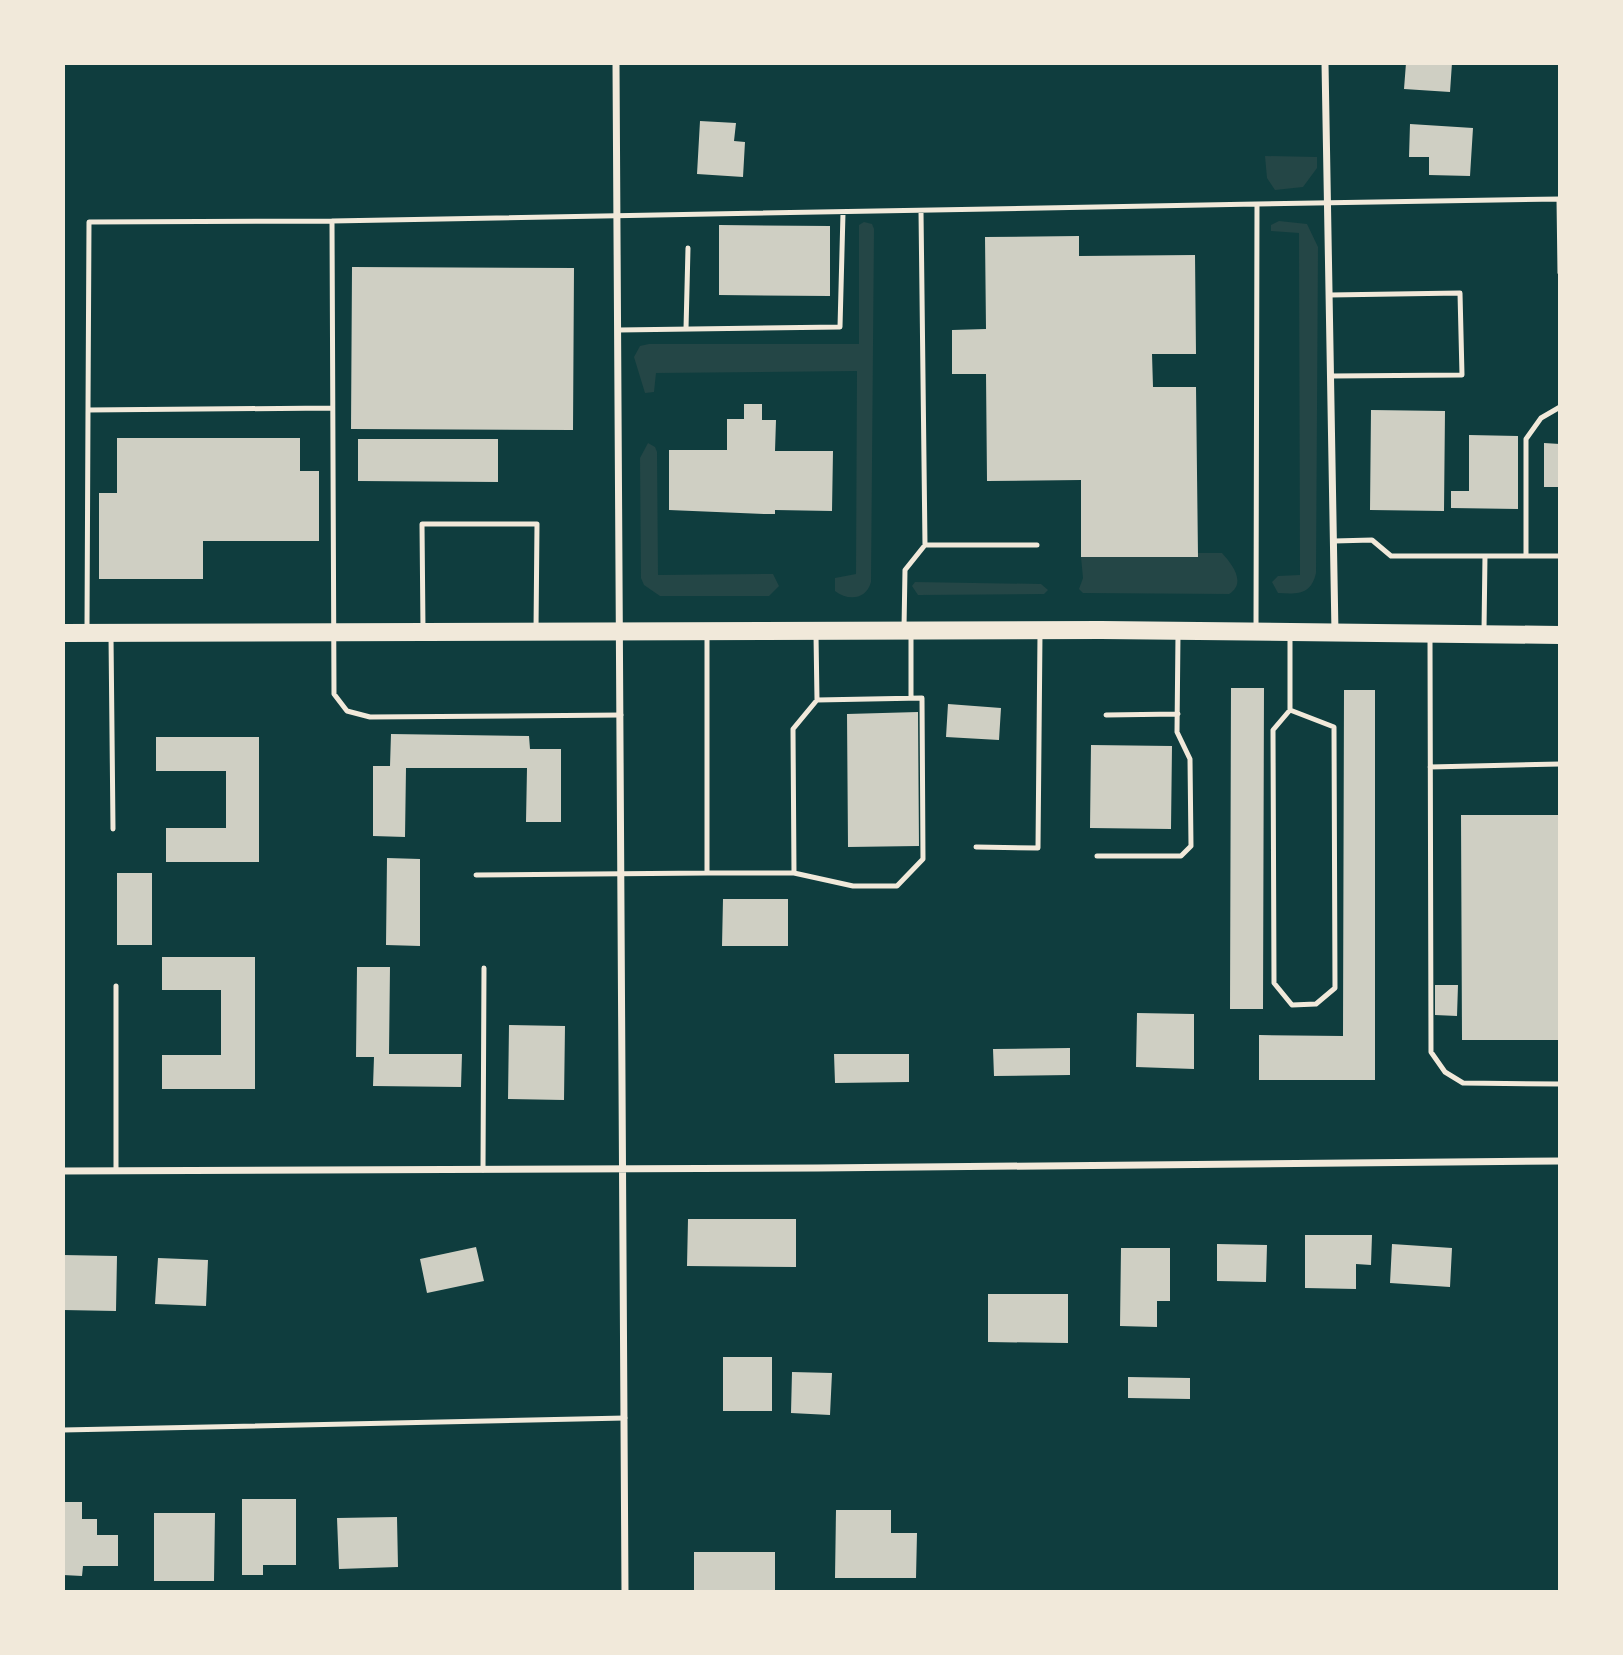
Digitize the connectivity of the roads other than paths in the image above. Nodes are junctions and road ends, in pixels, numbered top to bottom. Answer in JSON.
{"nodes":[{"id":1,"x":616,"y":63,"type":"edge"},
{"id":2,"x":1325,"y":63,"type":"edge"},
{"id":3,"x":1559,"y":199,"type":"edge"},
{"id":4,"x":1327,"y":203,"type":"junction"},
{"id":5,"x":1257,"y":204,"type":"junction"},
{"id":6,"x":921,"y":211,"type":"junction"},
{"id":7,"x":843,"y":213,"type":"junction"},
{"id":8,"x":618,"y":216,"type":"junction"},
{"id":9,"x":332,"y":221,"type":"junction"},
{"id":10,"x":688,"y":248,"type":"dead end"},
{"id":11,"x":1560,"y":273,"type":"edge"},
{"id":12,"x":1330,"y":295,"type":"junction"},
{"id":13,"x":686,"y":329,"type":"junction"},
{"id":14,"x":620,"y":330,"type":"junction"},
{"id":15,"x":1332,"y":376,"type":"junction"},
{"id":16,"x":1560,"y":407,"type":"edge"},
{"id":17,"x":331,"y":408,"type":"junction"},
{"id":18,"x":88,"y":410,"type":"junction"},
{"id":19,"x":1334,"y":541,"type":"junction"},
{"id":20,"x":925,"y":545,"type":"junction"},
{"id":21,"x":1037,"y":545,"type":"dead end"},
{"id":22,"x":1485,"y":556,"type":"junction"},
{"id":23,"x":1526,"y":556,"type":"junction"},
{"id":24,"x":1560,"y":556,"type":"edge"},
{"id":25,"x":908,"y":631,"type":"junction"},
{"id":26,"x":1041,"y":631,"type":"junction"},
{"id":27,"x":1178,"y":631,"type":"junction"},
{"id":28,"x":816,"y":632,"type":"junction"},
{"id":29,"x":1256,"y":632,"type":"junction"},
{"id":30,"x":1290,"y":632,"type":"junction"},
{"id":31,"x":63,"y":633,"type":"edge"},
{"id":32,"x":87,"y":633,"type":"junction"},
{"id":33,"x":111,"y":633,"type":"junction"},
{"id":34,"x":331,"y":633,"type":"junction"},
{"id":35,"x":423,"y":633,"type":"junction"},
{"id":36,"x":536,"y":633,"type":"junction"},
{"id":37,"x":707,"y":633,"type":"junction"},
{"id":38,"x":1335,"y":633,"type":"junction"},
{"id":39,"x":620,"y":634,"type":"junction"},
{"id":40,"x":1430,"y":634,"type":"junction"},
{"id":41,"x":1483,"y":635,"type":"junction"},
{"id":42,"x":1560,"y":635,"type":"edge"},
{"id":43,"x":911,"y":698,"type":"junction"},
{"id":44,"x":817,"y":700,"type":"junction"},
{"id":45,"x":1290,"y":710,"type":"junction"},
{"id":46,"x":1178,"y":714,"type":"junction"},
{"id":47,"x":621,"y":715,"type":"junction"},
{"id":48,"x":1106,"y":715,"type":"dead end"},
{"id":49,"x":1560,"y":764,"type":"edge"},
{"id":50,"x":1430,"y":767,"type":"junction"},
{"id":51,"x":113,"y":829,"type":"dead end"},
{"id":52,"x":976,"y":847,"type":"dead end"},
{"id":53,"x":1097,"y":856,"type":"dead end"},
{"id":54,"x":623,"y":873,"type":"junction"},
{"id":55,"x":707,"y":873,"type":"junction"},
{"id":56,"x":794,"y":873,"type":"junction"},
{"id":57,"x":476,"y":875,"type":"dead end"},
{"id":58,"x":484,"y":968,"type":"dead end"},
{"id":59,"x":116,"y":986,"type":"dead end"},
{"id":60,"x":1560,"y":1084,"type":"edge"},
{"id":61,"x":1560,"y":1161,"type":"edge"},
{"id":62,"x":622,"y":1168,"type":"junction"},
{"id":63,"x":116,"y":1170,"type":"junction"},
{"id":64,"x":483,"y":1170,"type":"junction"},
{"id":65,"x":63,"y":1171,"type":"edge"},
{"id":66,"x":625,"y":1418,"type":"junction"},
{"id":67,"x":63,"y":1430,"type":"edge"},
{"id":68,"x":625,"y":1592,"type":"edge"}],
"edges":[{"from":1,"to":8,"type":"street"},
{"from":2,"to":4,"type":"street"},
{"from":3,"to":4,"type":"lane"},
{"from":3,"to":11,"type":"lane"},
{"from":4,"to":5,"type":"lane"},
{"from":4,"to":12,"type":"street"},
{"from":5,"to":6,"type":"lane"},
{"from":5,"to":29,"type":"lane"},
{"from":6,"to":7,"type":"lane"},
{"from":6,"to":20,"type":"lane"},
{"from":7,"to":8,"type":"lane"},
{"from":7,"to":13,"type":"lane"},
{"from":8,"to":9,"type":"lane"},
{"from":8,"to":14,"type":"street"},
{"from":9,"to":17,"type":"lane"},
{"from":9,"to":18,"type":"lane"},
{"from":10,"to":13,"type":"lane"},
{"from":12,"to":15,"type":"street"},
{"from":12,"to":15,"type":"lane"},
{"from":13,"to":14,"type":"lane"},
{"from":14,"to":39,"type":"street"},
{"from":15,"to":19,"type":"street"},
{"from":16,"to":23,"type":"lane"},
{"from":17,"to":18,"type":"lane"},
{"from":17,"to":34,"type":"lane"},
{"from":18,"to":32,"type":"lane"},
{"from":19,"to":22,"type":"lane"},
{"from":19,"to":38,"type":"street"},
{"from":20,"to":21,"type":"lane"},
{"from":20,"to":25,"type":"lane"},
{"from":22,"to":23,"type":"lane"},
{"from":22,"to":41,"type":"lane"},
{"from":23,"to":24,"type":"lane"},
{"from":25,"to":26,"type":"main road"},
{"from":25,"to":28,"type":"main road"},
{"from":25,"to":43,"type":"lane"},
{"from":26,"to":27,"type":"main road"},
{"from":26,"to":52,"type":"lane"},
{"from":27,"to":29,"type":"main road"},
{"from":27,"to":46,"type":"lane"},
{"from":28,"to":37,"type":"main road"},
{"from":28,"to":44,"type":"lane"},
{"from":29,"to":30,"type":"main road"},
{"from":30,"to":38,"type":"main road"},
{"from":30,"to":45,"type":"lane"},
{"from":31,"to":32,"type":"main road"},
{"from":32,"to":33,"type":"main road"},
{"from":33,"to":34,"type":"main road"},
{"from":33,"to":51,"type":"lane"},
{"from":34,"to":35,"type":"main road"},
{"from":34,"to":47,"type":"lane"},
{"from":35,"to":36,"type":"main road"},
{"from":35,"to":36,"type":"lane"},
{"from":36,"to":39,"type":"main road"},
{"from":37,"to":39,"type":"main road"},
{"from":37,"to":55,"type":"lane"},
{"from":38,"to":40,"type":"main road"},
{"from":39,"to":47,"type":"street"},
{"from":40,"to":41,"type":"main road"},
{"from":40,"to":50,"type":"lane"},
{"from":41,"to":42,"type":"main road"},
{"from":43,"to":44,"type":"lane"},
{"from":43,"to":56,"type":"lane"},
{"from":44,"to":56,"type":"lane"},
{"from":45,"to":45,"type":"lane"},
{"from":46,"to":48,"type":"lane"},
{"from":46,"to":53,"type":"lane"},
{"from":47,"to":54,"type":"street"},
{"from":49,"to":50,"type":"lane"},
{"from":50,"to":60,"type":"lane"},
{"from":54,"to":55,"type":"lane"},
{"from":54,"to":57,"type":"lane"},
{"from":54,"to":62,"type":"street"},
{"from":55,"to":56,"type":"lane"},
{"from":58,"to":64,"type":"lane"},
{"from":59,"to":63,"type":"lane"},
{"from":61,"to":62,"type":"street"},
{"from":62,"to":64,"type":"street"},
{"from":62,"to":66,"type":"street"},
{"from":63,"to":64,"type":"street"},
{"from":63,"to":65,"type":"street"},
{"from":66,"to":67,"type":"lane"},
{"from":66,"to":68,"type":"street"}]}
